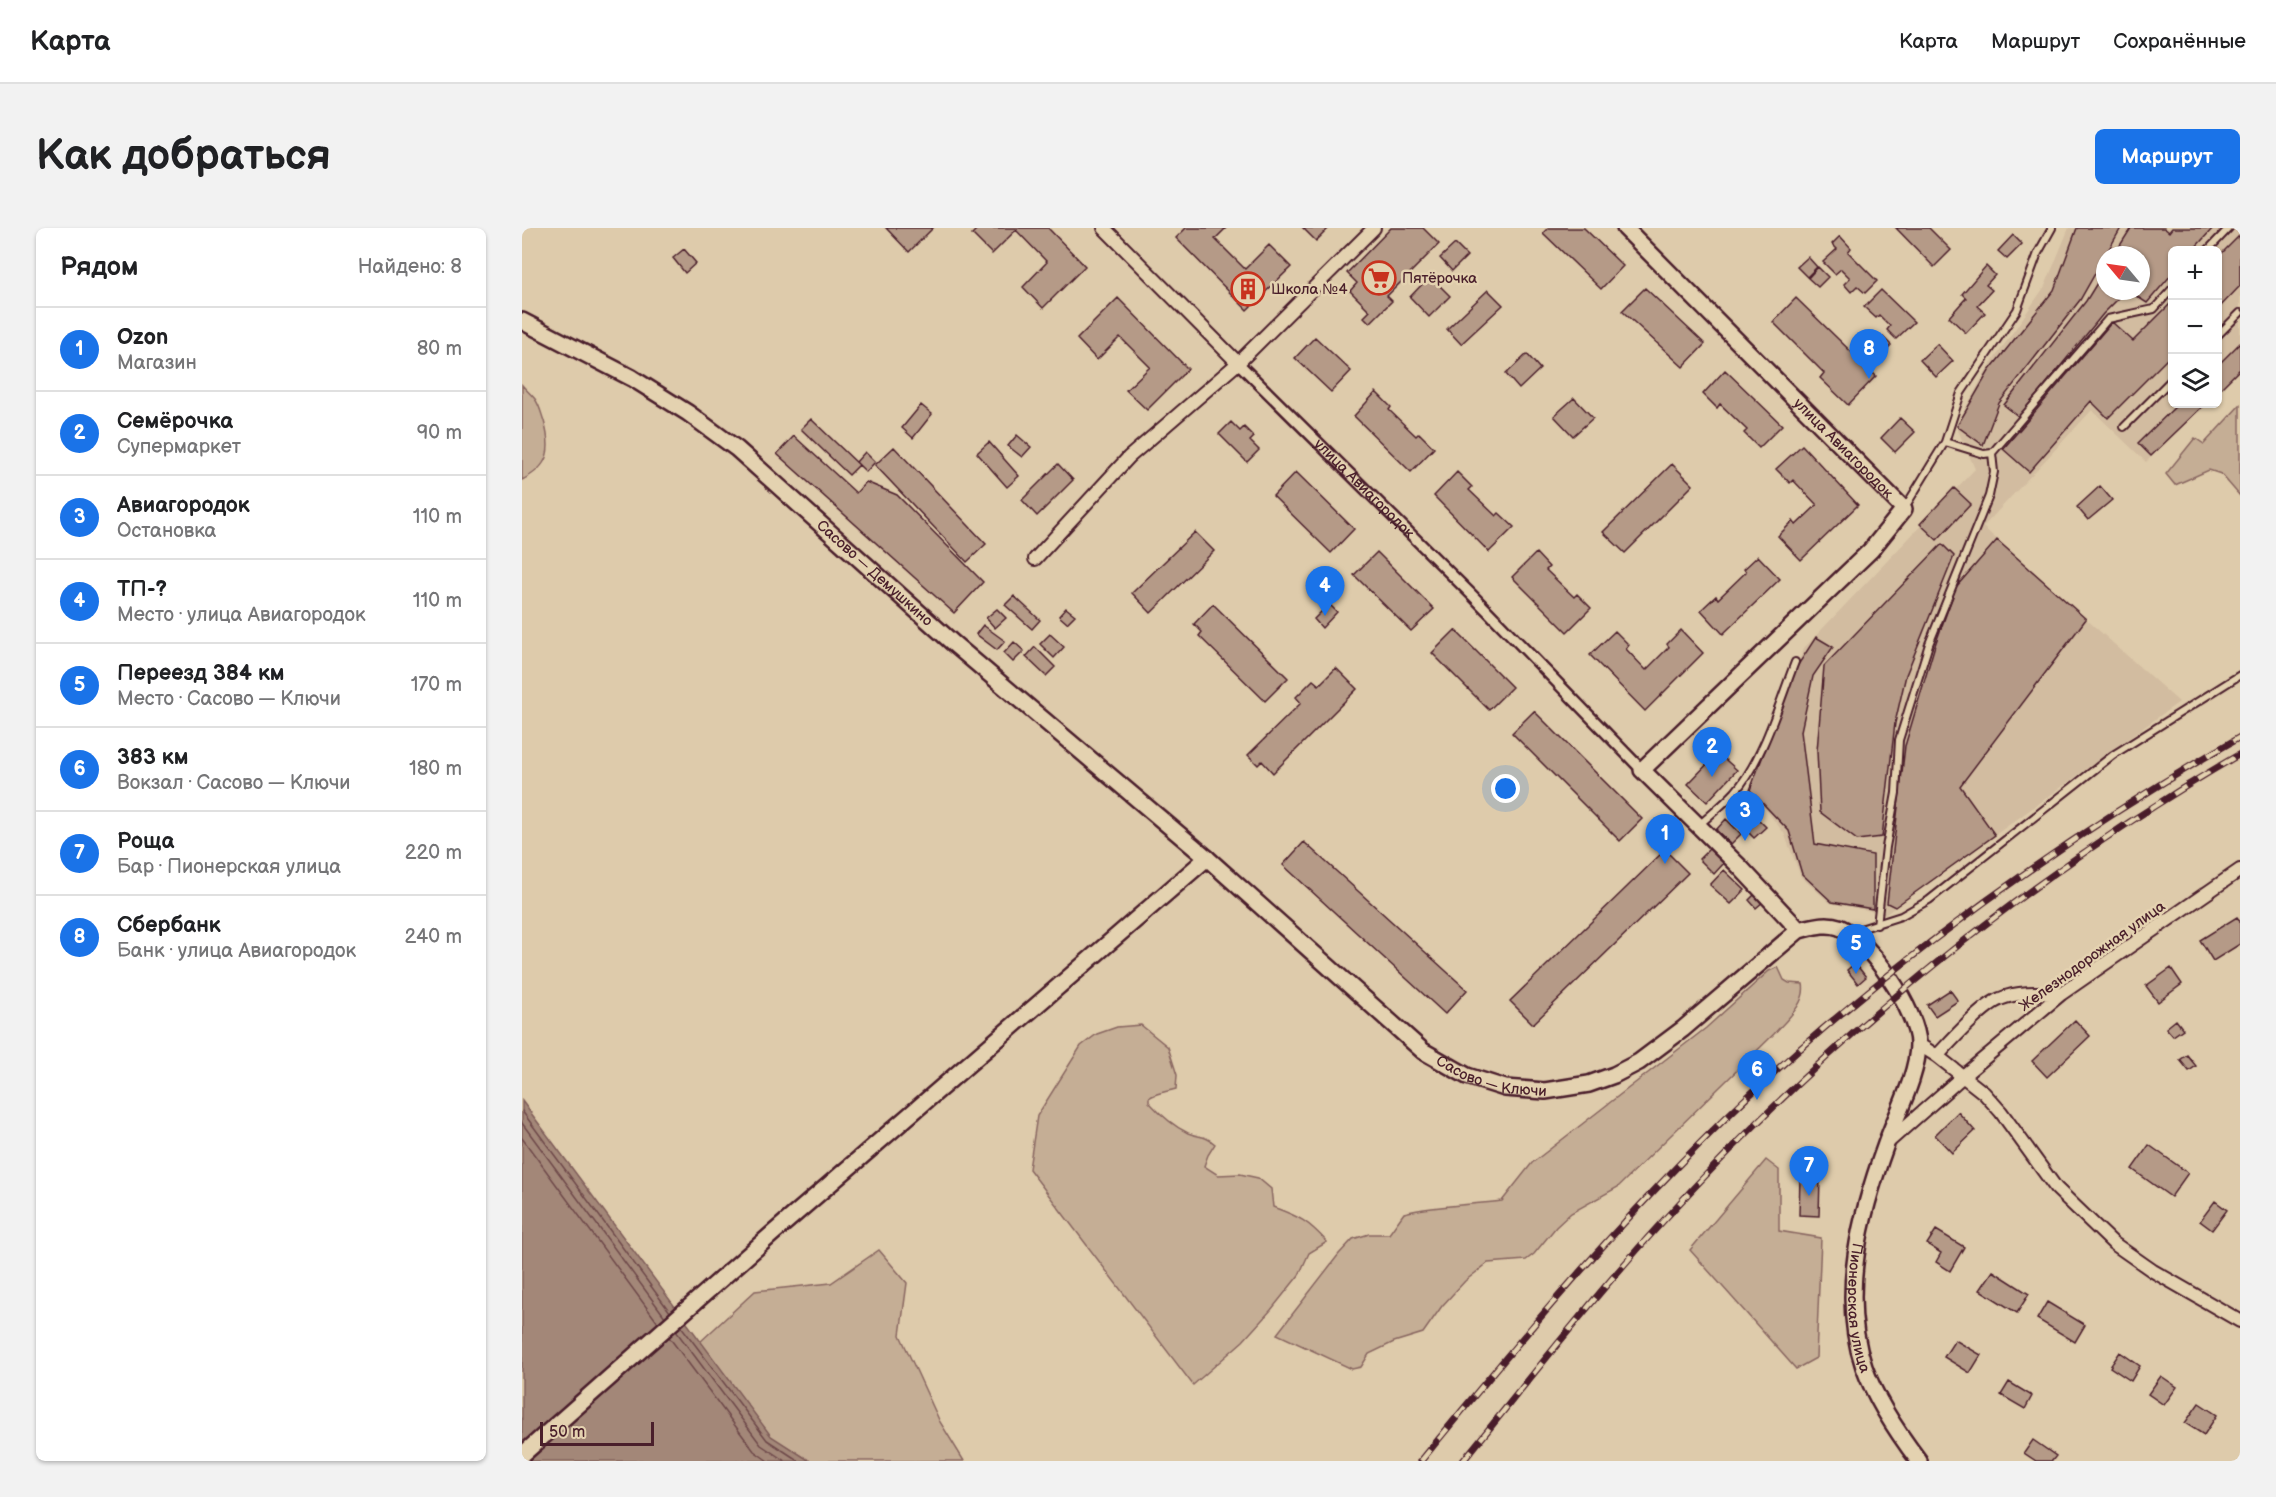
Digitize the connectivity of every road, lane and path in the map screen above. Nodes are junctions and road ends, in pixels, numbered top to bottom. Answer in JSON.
{"nodes":[{"id":1,"x":1104,"y":228,"type":"edge"},
{"id":2,"x":1374,"y":228,"type":"edge"},
{"id":3,"x":1625,"y":228,"type":"edge"},
{"id":4,"x":2052,"y":228,"type":"edge"},
{"id":5,"x":2229,"y":228,"type":"edge"},
{"id":6,"x":2212,"y":246,"type":"edge"},
{"id":7,"x":2168,"y":293,"type":"edge"},
{"id":8,"x":2240,"y":314,"type":"edge"},
{"id":9,"x":522,"y":321,"type":"edge"},
{"id":10,"x":2222,"y":330,"type":"edge"},
{"id":11,"x":1238,"y":363,"type":"junction"},
{"id":12,"x":2168,"y":383,"type":"edge"},
{"id":13,"x":2124,"y":427,"type":"dead end"},
{"id":14,"x":1946,"y":442,"type":"junction"},
{"id":15,"x":1992,"y":453,"type":"junction"},
{"id":16,"x":1904,"y":509,"type":"junction"},
{"id":17,"x":1035,"y":559,"type":"dead end"},
{"id":18,"x":1795,"y":662,"type":"dead end"},
{"id":19,"x":2240,"y":675,"type":"edge"},
{"id":20,"x":1642,"y":770,"type":"junction"},
{"id":21,"x":1698,"y":827,"type":"junction"},
{"id":22,"x":1207,"y":858,"type":"junction"},
{"id":23,"x":2240,"y":870,"type":"edge"},
{"id":24,"x":1876,"y":925,"type":"junction"},
{"id":25,"x":1799,"y":930,"type":"junction"},
{"id":26,"x":1850,"y":932,"type":"junction"},
{"id":27,"x":2061,"y":994,"type":"junction"},
{"id":28,"x":1918,"y":1044,"type":"junction"},
{"id":29,"x":1938,"y":1056,"type":"junction"},
{"id":30,"x":1963,"y":1076,"type":"junction"},
{"id":31,"x":1885,"y":1145,"type":"junction"},
{"id":32,"x":2240,"y":1321,"type":"edge"},
{"id":33,"x":522,"y":1455,"type":"edge"},
{"id":34,"x":1918,"y":1461,"type":"edge"}],
"edges":[{"from":1,"to":11,"type":"street"},
{"from":2,"to":11,"type":"street"},
{"from":3,"to":16,"type":"street","name":"улица Авиагородок"},
{"from":4,"to":14,"type":"lane"},
{"from":5,"to":6,"type":"lane"},
{"from":7,"to":15,"type":"lane"},
{"from":8,"to":10,"type":"lane"},
{"from":9,"to":22,"type":"street","name":"Сасово — Демушкино"},
{"from":11,"to":17,"type":"street"},
{"from":11,"to":20,"type":"street","name":"улица Авиагородок"},
{"from":12,"to":13,"type":"lane"},
{"from":14,"to":15,"type":"lane"},
{"from":14,"to":16,"type":"lane"},
{"from":15,"to":24,"type":"lane"},
{"from":16,"to":20,"type":"street","name":"улица Авиагородок"},
{"from":18,"to":21,"type":"lane"},
{"from":19,"to":24,"type":"lane"},
{"from":20,"to":21,"type":"street","name":"улица Авиагородок"},
{"from":21,"to":25,"type":"street","name":"улица Авиагородок"},
{"from":22,"to":25,"type":"street","name":"Сасово — Ключи"},
{"from":22,"to":33,"type":"street"},
{"from":23,"to":27,"type":"street","name":"Железнодорожная улица"},
{"from":24,"to":26,"type":"lane"},
{"from":25,"to":26,"type":"street"},
{"from":26,"to":28,"type":"street"},
{"from":27,"to":29,"type":"street"},
{"from":27,"to":30,"type":"street","name":"Железнодорожная улица"},
{"from":28,"to":29,"type":"street"},
{"from":28,"to":31,"type":"street","name":"Пионерская улица"},
{"from":29,"to":30,"type":"street"},
{"from":30,"to":31,"type":"street","name":"Железнодорожная улица"},
{"from":30,"to":32,"type":"street"},
{"from":31,"to":34,"type":"street","name":"Пионерская улица"}]}
